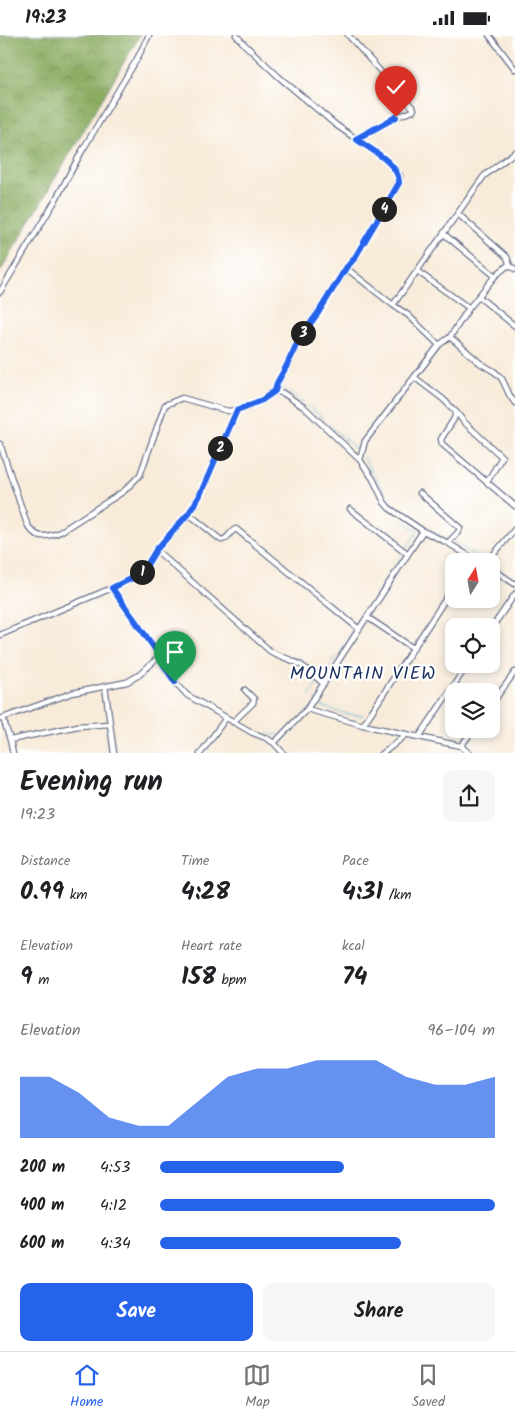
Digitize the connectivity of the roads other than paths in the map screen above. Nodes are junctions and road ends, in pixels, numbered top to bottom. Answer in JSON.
{"nodes":[{"id":1,"x":149,"y":35,"type":"edge"},
{"id":2,"x":236,"y":35,"type":"edge"},
{"id":3,"x":348,"y":35,"type":"edge"},
{"id":4,"x":498,"y":35,"type":"edge"},
{"id":5,"x":490,"y":37,"type":"edge"},
{"id":6,"x":515,"y":69,"type":"edge"},
{"id":7,"x":356,"y":139,"type":"junction"},
{"id":8,"x":515,"y":152,"type":"edge"},
{"id":9,"x":458,"y":214,"type":"junction"},
{"id":10,"x":444,"y":234,"type":"junction"},
{"id":11,"x":510,"y":266,"type":"junction"},
{"id":12,"x":346,"y":268,"type":"junction"},
{"id":13,"x":515,"y":269,"type":"edge"},
{"id":14,"x":417,"y":271,"type":"junction"},
{"id":15,"x":495,"y":276,"type":"junction"},
{"id":16,"x":0,"y":292,"type":"edge"},
{"id":17,"x":479,"y":297,"type":"junction"},
{"id":18,"x":393,"y":305,"type":"junction"},
{"id":19,"x":469,"y":308,"type":"junction"},
{"id":20,"x":515,"y":326,"type":"edge"},
{"id":21,"x":450,"y":337,"type":"junction"},
{"id":22,"x":439,"y":345,"type":"junction"},
{"id":23,"x":414,"y":377,"type":"junction"},
{"id":24,"x":275,"y":391,"type":"junction"},
{"id":25,"x":515,"y":403,"type":"edge"},
{"id":26,"x":237,"y":410,"type":"junction"},
{"id":27,"x":456,"y":413,"type":"junction"},
{"id":28,"x":0,"y":444,"type":"edge"},
{"id":29,"x":360,"y":460,"type":"junction"},
{"id":30,"x":487,"y":482,"type":"junction"},
{"id":31,"x":420,"y":493,"type":"dead end"},
{"id":32,"x":515,"y":506,"type":"edge"},
{"id":33,"x":350,"y":509,"type":"dead end"},
{"id":34,"x":189,"y":513,"type":"junction"},
{"id":35,"x":515,"y":529,"type":"edge"},
{"id":36,"x":423,"y":531,"type":"junction"},
{"id":37,"x":448,"y":543,"type":"junction"},
{"id":38,"x":156,"y":550,"type":"junction"},
{"id":39,"x":462,"y":553,"type":"edge"},
{"id":40,"x":495,"y":553,"type":"edge"},
{"id":41,"x":408,"y":554,"type":"junction"},
{"id":42,"x":500,"y":574,"type":"edge"},
{"id":43,"x":515,"y":584,"type":"edge"},
{"id":44,"x":112,"y":588,"type":"junction"},
{"id":45,"x":515,"y":594,"type":"edge"},
{"id":46,"x":445,"y":600,"type":"edge"},
{"id":47,"x":367,"y":617,"type":"junction"},
{"id":48,"x":499,"y":618,"type":"edge"},
{"id":49,"x":359,"y":629,"type":"junction"},
{"id":50,"x":0,"y":635,"type":"edge"},
{"id":51,"x":414,"y":648,"type":"junction"},
{"id":52,"x":160,"y":656,"type":"junction"},
{"id":53,"x":515,"y":672,"type":"edge"},
{"id":54,"x":462,"y":673,"type":"edge"},
{"id":55,"x":324,"y":684,"type":"junction"},
{"id":56,"x":105,"y":686,"type":"junction"},
{"id":57,"x":245,"y":690,"type":"dead end"},
{"id":58,"x":500,"y":693,"type":"edge"},
{"id":59,"x":307,"y":709,"type":"junction"},
{"id":60,"x":226,"y":718,"type":"junction"},
{"id":61,"x":1,"y":719,"type":"edge"},
{"id":62,"x":233,"y":722,"type":"junction"},
{"id":63,"x":110,"y":724,"type":"junction"},
{"id":64,"x":362,"y":725,"type":"junction"},
{"id":65,"x":407,"y":734,"type":"junction"},
{"id":66,"x":419,"y":737,"type":"junction"},
{"id":67,"x":467,"y":738,"type":"edge"},
{"id":68,"x":10,"y":740,"type":"junction"},
{"id":69,"x":274,"y":743,"type":"junction"},
{"id":70,"x":461,"y":746,"type":"junction"},
{"id":71,"x":14,"y":753,"type":"edge"},
{"id":72,"x":114,"y":753,"type":"edge"},
{"id":73,"x":200,"y":753,"type":"edge"},
{"id":74,"x":284,"y":753,"type":"edge"},
{"id":75,"x":382,"y":753,"type":"edge"},
{"id":76,"x":470,"y":753,"type":"edge"}],
"edges":[{"from":1,"to":16,"type":"street"},
{"from":2,"to":7,"type":"street"},
{"from":3,"to":7,"type":"street"},
{"from":4,"to":5,"type":"street"},
{"from":5,"to":6,"type":"street"},
{"from":7,"to":12,"type":"street"},
{"from":8,"to":9,"type":"street"},
{"from":9,"to":10,"type":"street"},
{"from":9,"to":11,"type":"street"},
{"from":10,"to":14,"type":"street"},
{"from":10,"to":15,"type":"street"},
{"from":11,"to":13,"type":"street"},
{"from":11,"to":15,"type":"street"},
{"from":12,"to":18,"type":"street"},
{"from":12,"to":24,"type":"street"},
{"from":14,"to":18,"type":"street"},
{"from":14,"to":19,"type":"street"},
{"from":15,"to":17,"type":"street"},
{"from":17,"to":19,"type":"street"},
{"from":17,"to":20,"type":"street"},
{"from":18,"to":22,"type":"street"},
{"from":19,"to":21,"type":"street"},
{"from":21,"to":22,"type":"street"},
{"from":21,"to":25,"type":"street"},
{"from":22,"to":23,"type":"street"},
{"from":23,"to":27,"type":"street"},
{"from":23,"to":29,"type":"street"},
{"from":24,"to":26,"type":"street"},
{"from":24,"to":29,"type":"street"},
{"from":26,"to":28,"type":"street"},
{"from":26,"to":34,"type":"street"},
{"from":27,"to":30,"type":"street"},
{"from":27,"to":30,"type":"street"},
{"from":29,"to":36,"type":"street"},
{"from":30,"to":32,"type":"street"},
{"from":31,"to":37,"type":"street"},
{"from":33,"to":41,"type":"street"},
{"from":34,"to":38,"type":"street"},
{"from":34,"to":49,"type":"street"},
{"from":35,"to":40,"type":"street"},
{"from":36,"to":37,"type":"street"},
{"from":36,"to":41,"type":"street"},
{"from":37,"to":39,"type":"street"},
{"from":38,"to":44,"type":"street"},
{"from":38,"to":55,"type":"street"},
{"from":41,"to":47,"type":"street"},
{"from":42,"to":43,"type":"street"},
{"from":44,"to":50,"type":"street"},
{"from":44,"to":52,"type":"street"},
{"from":45,"to":48,"type":"street"},
{"from":46,"to":51,"type":"street"},
{"from":47,"to":49,"type":"street"},
{"from":47,"to":51,"type":"street"},
{"from":49,"to":55,"type":"street"},
{"from":51,"to":64,"type":"street"},
{"from":52,"to":56,"type":"street"},
{"from":52,"to":60,"type":"street"},
{"from":53,"to":58,"type":"street"},
{"from":54,"to":66,"type":"street"},
{"from":55,"to":59,"type":"street"},
{"from":56,"to":61,"type":"street"},
{"from":56,"to":63,"type":"street"},
{"from":57,"to":62,"type":"street"},
{"from":59,"to":64,"type":"street"},
{"from":59,"to":69,"type":"street"},
{"from":60,"to":62,"type":"street"},
{"from":60,"to":73,"type":"street"},
{"from":61,"to":68,"type":"street"},
{"from":62,"to":69,"type":"street"},
{"from":63,"to":68,"type":"street"},
{"from":63,"to":72,"type":"street"},
{"from":64,"to":65,"type":"street"},
{"from":65,"to":66,"type":"street"},
{"from":65,"to":75,"type":"street"},
{"from":66,"to":70,"type":"street"},
{"from":67,"to":70,"type":"street"},
{"from":68,"to":71,"type":"street"},
{"from":69,"to":74,"type":"street"},
{"from":70,"to":76,"type":"street"}]}
